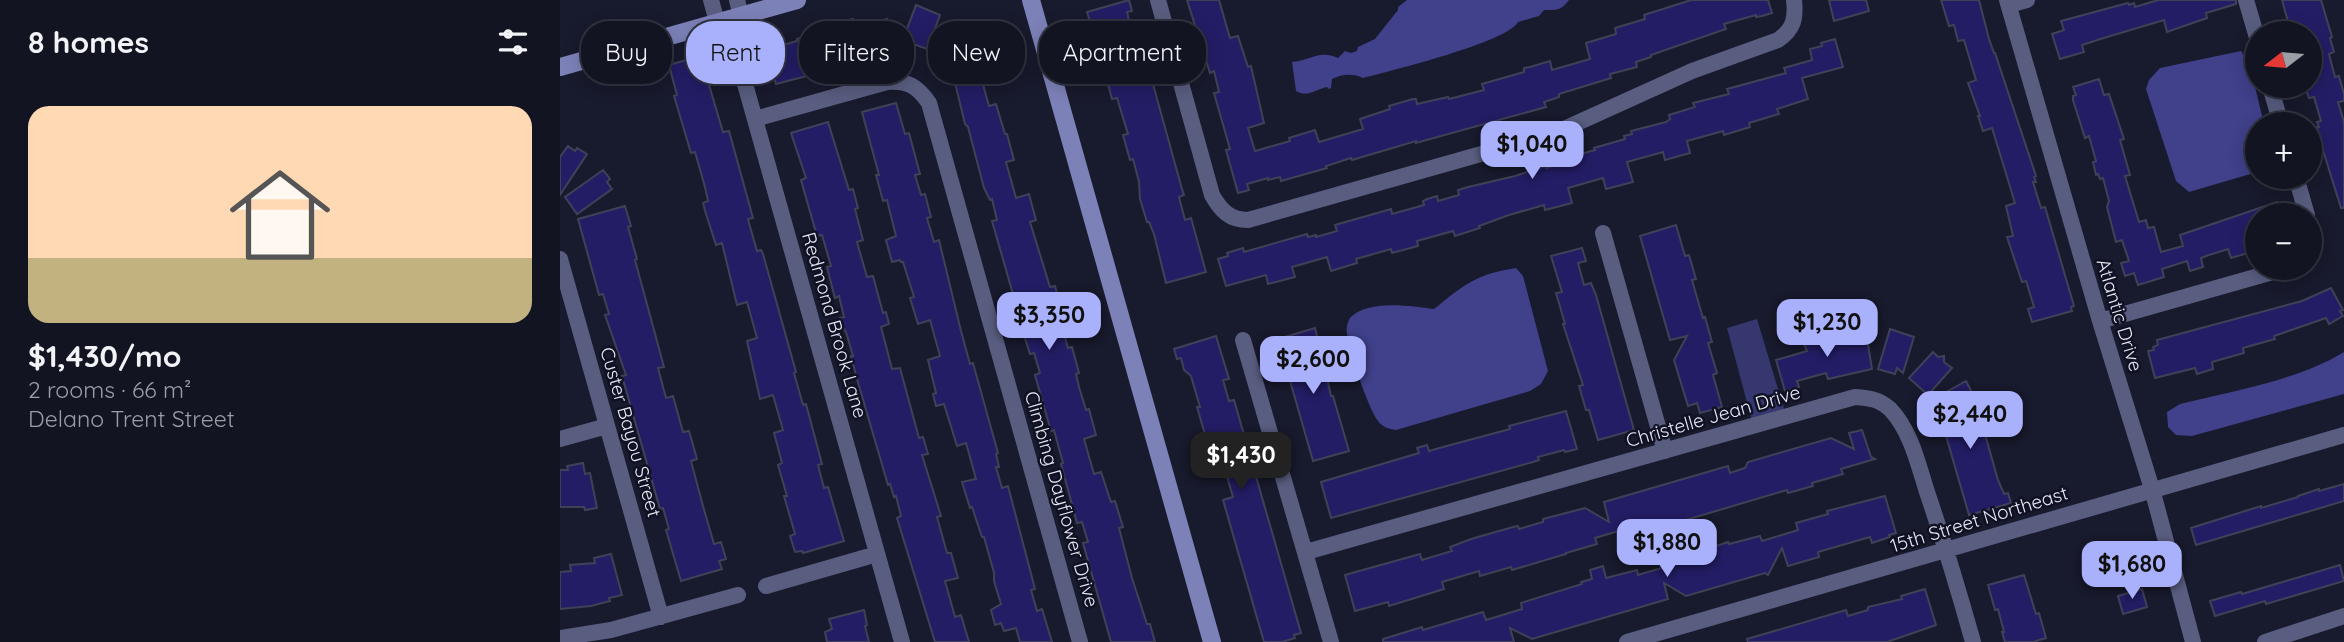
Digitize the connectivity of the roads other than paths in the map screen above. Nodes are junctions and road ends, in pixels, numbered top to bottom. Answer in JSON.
{"nodes":[{"id":1,"x":711,"y":0,"type":"edge"},
{"id":2,"x":797,"y":0,"type":"edge"},
{"id":3,"x":1158,"y":0,"type":"edge"},
{"id":4,"x":1794,"y":0,"type":"edge"},
{"id":5,"x":2027,"y":0,"type":"edge"},
{"id":6,"x":2246,"y":0,"type":"edge"},
{"id":7,"x":1033,"y":2,"type":"edge"},
{"id":8,"x":2008,"y":3,"type":"edge"},
{"id":9,"x":730,"y":14,"type":"edge"},
{"id":10,"x":2252,"y":21,"type":"edge"},
{"id":11,"x":560,"y":67,"type":"edge"},
{"id":12,"x":755,"y":119,"type":"junction"},
{"id":13,"x":1603,"y":233,"type":"dead end"},
{"id":14,"x":560,"y":259,"type":"edge"},
{"id":15,"x":2245,"y":280,"type":"edge"},
{"id":16,"x":2100,"y":321,"type":"junction"},
{"id":17,"x":1243,"y":340,"type":"dead end"},
{"id":18,"x":607,"y":426,"type":"junction"},
{"id":19,"x":2344,"y":435,"type":"edge"},
{"id":20,"x":560,"y":439,"type":"edge"},
{"id":21,"x":1665,"y":451,"type":"junction"},
{"id":22,"x":2151,"y":489,"type":"junction"},
{"id":23,"x":1947,"y":551,"type":"junction"},
{"id":24,"x":1306,"y":552,"type":"junction"},
{"id":25,"x":877,"y":555,"type":"junction"},
{"id":26,"x":766,"y":586,"type":"dead end"},
{"id":27,"x":738,"y":595,"type":"dead end"},
{"id":28,"x":2344,"y":616,"type":"edge"},
{"id":29,"x":661,"y":617,"type":"junction"},
{"id":30,"x":560,"y":638,"type":"edge"},
{"id":31,"x":902,"y":642,"type":"edge"},
{"id":32,"x":1080,"y":642,"type":"edge"},
{"id":33,"x":1212,"y":642,"type":"edge"},
{"id":34,"x":1331,"y":642,"type":"edge"},
{"id":35,"x":1627,"y":642,"type":"edge"},
{"id":36,"x":1973,"y":642,"type":"edge"},
{"id":37,"x":2193,"y":642,"type":"edge"},
{"id":38,"x":2264,"y":642,"type":"edge"}],
"edges":[{"from":1,"to":9,"type":"street","name":"Redmond Brook Lane"},
{"from":2,"to":9,"type":"street"},
{"from":3,"to":4,"type":"street"},
{"from":5,"to":8,"type":"street"},
{"from":6,"to":10,"type":"street"},
{"from":7,"to":33,"type":"street"},
{"from":8,"to":16,"type":"street","name":"Atlantic Drive"},
{"from":9,"to":11,"type":"street"},
{"from":9,"to":12,"type":"street","name":"Redmond Brook Lane"},
{"from":12,"to":25,"type":"street","name":"Redmond Brook Lane"},
{"from":12,"to":32,"type":"street","name":"Climbing Dayflower Drive"},
{"from":13,"to":21,"type":"street"},
{"from":14,"to":18,"type":"street","name":"Custer Bayou Street"},
{"from":15,"to":16,"type":"street"},
{"from":16,"to":22,"type":"street","name":"Atlantic Drive"},
{"from":17,"to":24,"type":"street"},
{"from":18,"to":20,"type":"street"},
{"from":18,"to":29,"type":"street","name":"Custer Bayou Street"},
{"from":19,"to":22,"type":"street","name":"15th Street Northeast"},
{"from":21,"to":23,"type":"street","name":"Christelle Jean Drive"},
{"from":21,"to":24,"type":"street","name":"Christelle Jean Drive"},
{"from":22,"to":23,"type":"street","name":"15th Street Northeast"},
{"from":22,"to":37,"type":"street","name":"Atlantic Drive"},
{"from":23,"to":35,"type":"street","name":"15th Street Northeast"},
{"from":23,"to":36,"type":"street","name":"Christelle Jean Drive"},
{"from":24,"to":34,"type":"street"},
{"from":25,"to":26,"type":"street"},
{"from":25,"to":31,"type":"street","name":"Redmond Brook Lane"},
{"from":27,"to":29,"type":"street"},
{"from":28,"to":38,"type":"street"},
{"from":29,"to":30,"type":"street"}]}
